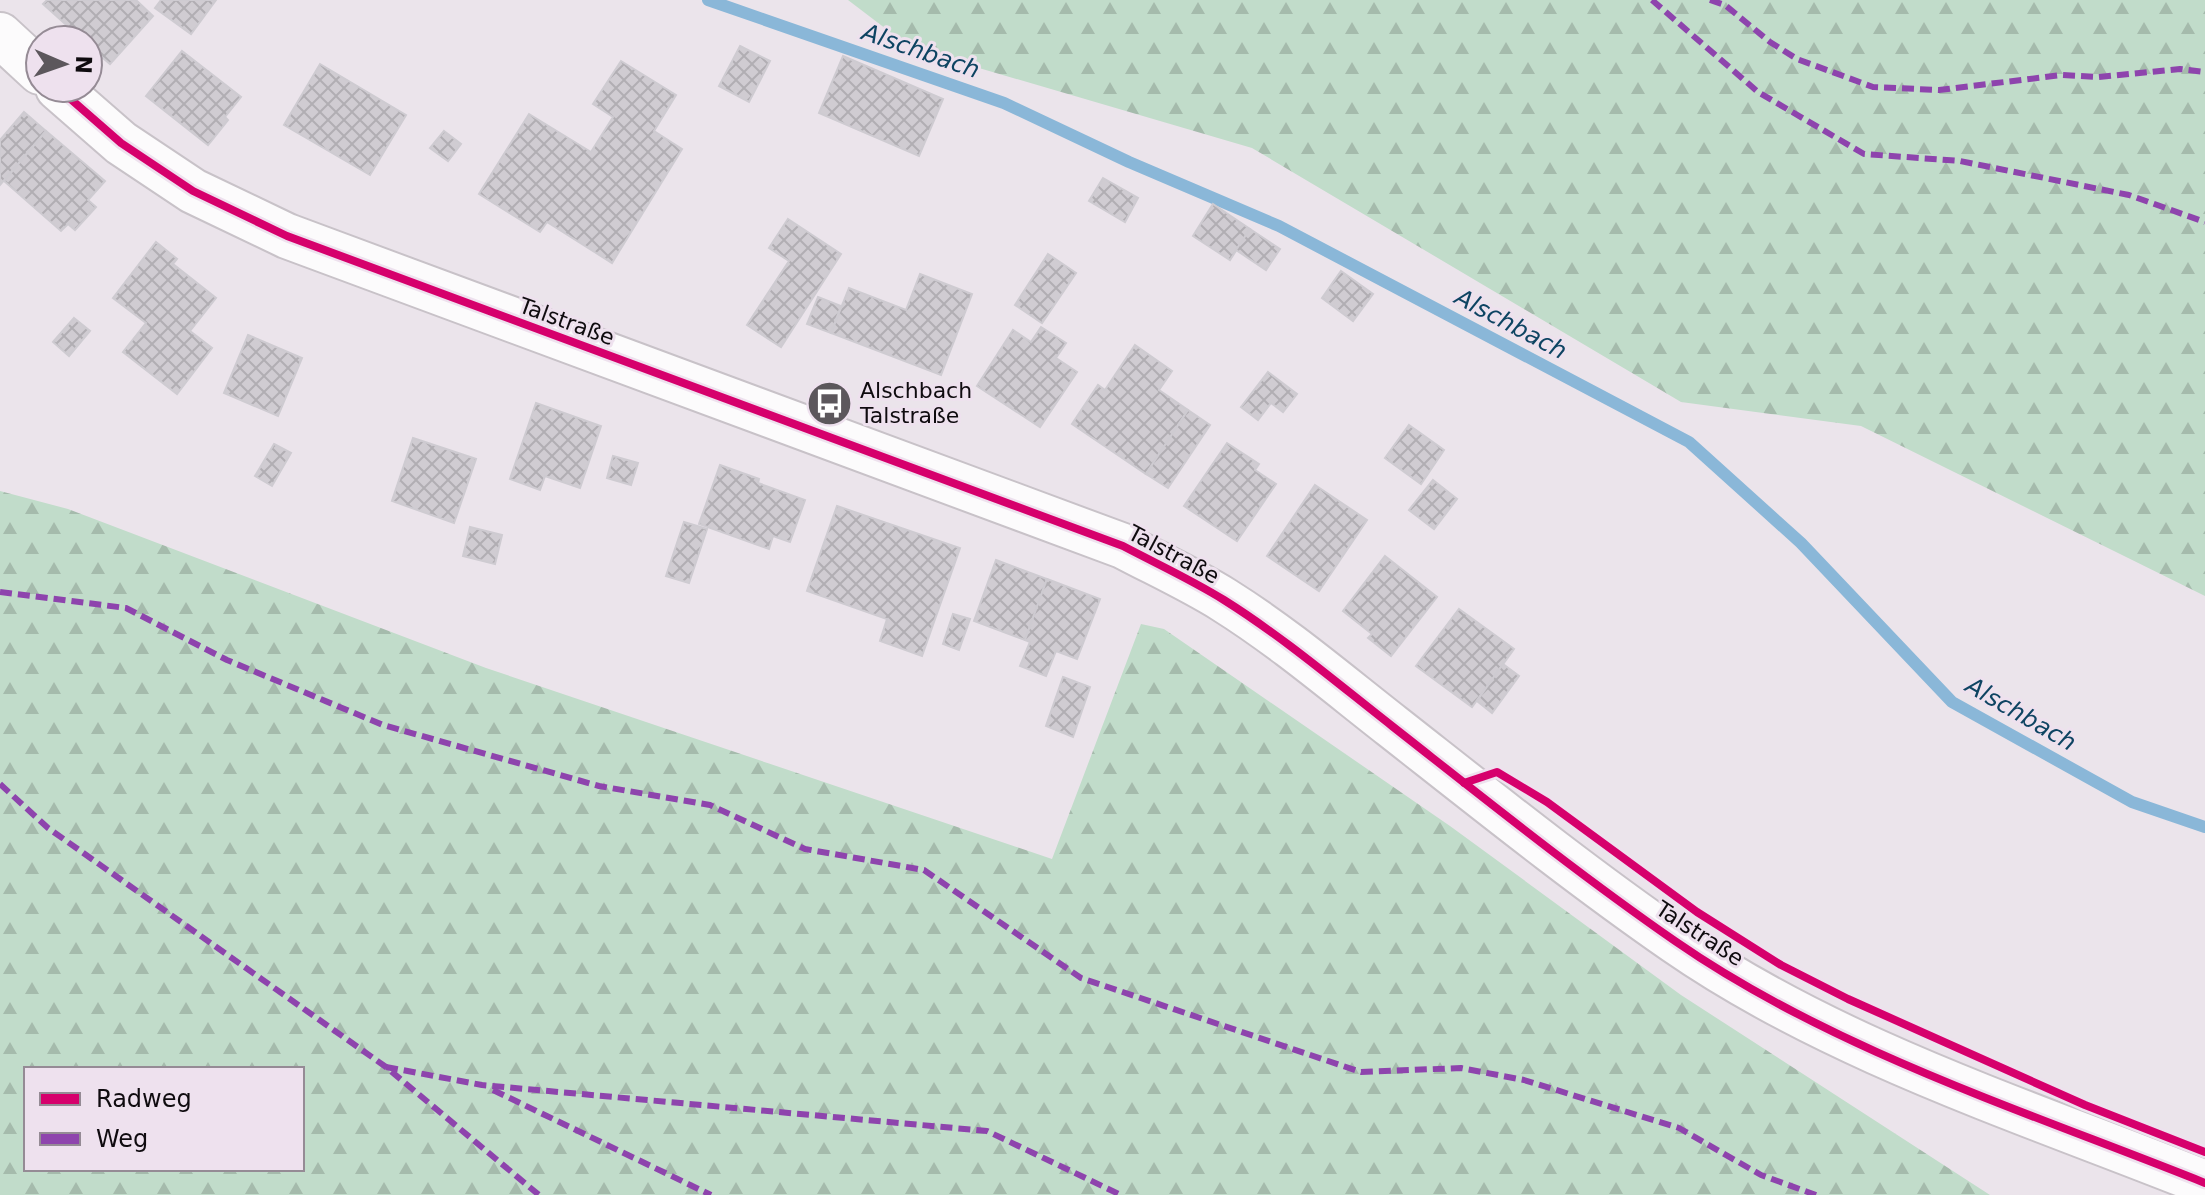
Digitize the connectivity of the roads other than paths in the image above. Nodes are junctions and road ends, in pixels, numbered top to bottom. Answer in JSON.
{"nodes":[{"id":1,"x":0,"y":35,"type":"edge"},
{"id":2,"x":24,"y":57,"type":"edge"},
{"id":3,"x":76,"y":104,"type":"edge"},
{"id":4,"x":2205,"y":1183,"type":"edge"}],
"edges":[{"from":1,"to":2,"type":"street"},
{"from":3,"to":4,"type":"street","name":"Talstraße"}]}
